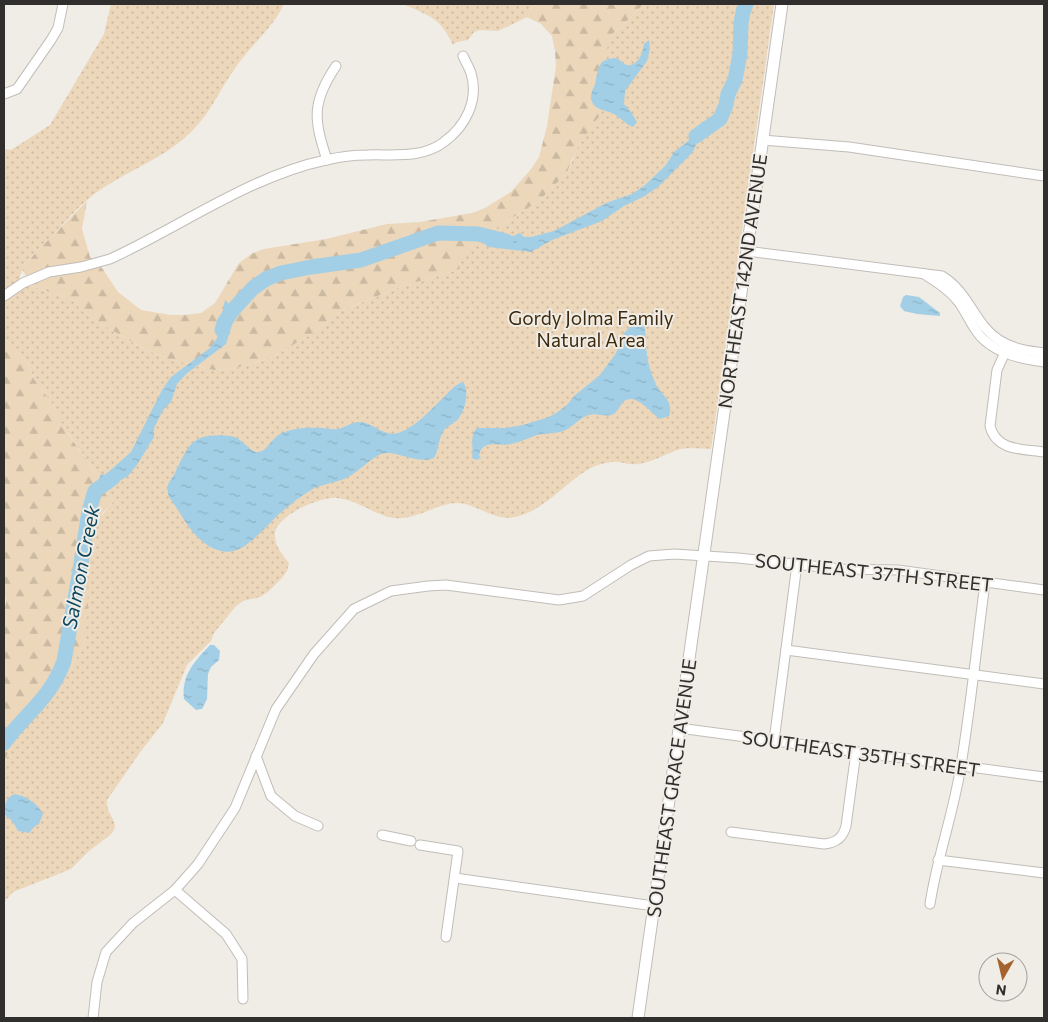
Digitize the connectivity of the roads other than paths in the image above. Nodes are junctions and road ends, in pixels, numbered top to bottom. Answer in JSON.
{"nodes":[{"id":1,"x":63,"y":4,"type":"edge"},
{"id":2,"x":782,"y":4,"type":"edge"},
{"id":3,"x":463,"y":56,"type":"dead end"},
{"id":4,"x":336,"y":66,"type":"dead end"},
{"id":5,"x":4,"y":94,"type":"edge"},
{"id":6,"x":762,"y":140,"type":"junction"},
{"id":7,"x":326,"y":160,"type":"junction"},
{"id":8,"x":1044,"y":176,"type":"edge"},
{"id":9,"x":747,"y":251,"type":"junction"},
{"id":10,"x":4,"y":296,"type":"edge"},
{"id":11,"x":1006,"y":349,"type":"junction"},
{"id":12,"x":1044,"y":353,"type":"edge"},
{"id":13,"x":1044,"y":362,"type":"edge"},
{"id":14,"x":1044,"y":452,"type":"edge"},
{"id":15,"x":703,"y":557,"type":"junction"},
{"id":16,"x":797,"y":564,"type":"junction"},
{"id":17,"x":985,"y":583,"type":"junction"},
{"id":18,"x":1044,"y":590,"type":"edge"},
{"id":19,"x":786,"y":650,"type":"junction"},
{"id":20,"x":973,"y":675,"type":"junction"},
{"id":21,"x":1044,"y":684,"type":"edge"},
{"id":22,"x":679,"y":728,"type":"junction"},
{"id":23,"x":774,"y":741,"type":"junction"},
{"id":24,"x":856,"y":752,"type":"junction"},
{"id":25,"x":256,"y":756,"type":"junction"},
{"id":26,"x":961,"y":766,"type":"junction"},
{"id":27,"x":1044,"y":777,"type":"edge"},
{"id":28,"x":318,"y":826,"type":"dead end"},
{"id":29,"x":732,"y":832,"type":"dead end"},
{"id":30,"x":382,"y":835,"type":"dead end"},
{"id":31,"x":938,"y":860,"type":"junction"},
{"id":32,"x":1044,"y":873,"type":"edge"},
{"id":33,"x":455,"y":878,"type":"junction"},
{"id":34,"x":175,"y":890,"type":"junction"},
{"id":35,"x":930,"y":904,"type":"dead end"},
{"id":36,"x":654,"y":906,"type":"junction"},
{"id":37,"x":446,"y":937,"type":"dead end"},
{"id":38,"x":243,"y":999,"type":"dead end"},
{"id":39,"x":93,"y":1018,"type":"edge"},
{"id":40,"x":638,"y":1018,"type":"edge"}],
"edges":[{"from":1,"to":5,"type":"street"},
{"from":2,"to":6,"type":"street","name":"NORTHEAST 142ND AVENUE"},
{"from":3,"to":7,"type":"street"},
{"from":4,"to":7,"type":"street"},
{"from":6,"to":8,"type":"street"},
{"from":6,"to":9,"type":"street","name":"NORTHEAST 142ND AVENUE"},
{"from":7,"to":10,"type":"street"},
{"from":9,"to":11,"type":"street"},
{"from":9,"to":15,"type":"street","name":"NORTHEAST 142ND AVENUE"},
{"from":11,"to":12,"type":"street"},
{"from":11,"to":13,"type":"street"},
{"from":11,"to":14,"type":"street"},
{"from":15,"to":16,"type":"street","name":"SOUTHEAST 37TH STREET"},
{"from":15,"to":22,"type":"street","name":"SOUTHEAST GRACE AVENUE"},
{"from":15,"to":25,"type":"street","name":"SOUTHEAST 37TH STREET"},
{"from":16,"to":17,"type":"street","name":"SOUTHEAST 37TH STREET"},
{"from":16,"to":19,"type":"street"},
{"from":17,"to":18,"type":"street","name":"SOUTHEAST 37TH STREET"},
{"from":17,"to":20,"type":"street"},
{"from":19,"to":20,"type":"street"},
{"from":19,"to":23,"type":"street"},
{"from":20,"to":21,"type":"street"},
{"from":20,"to":26,"type":"street"},
{"from":22,"to":23,"type":"street","name":"SOUTHEAST 35TH STREET"},
{"from":22,"to":36,"type":"street","name":"SOUTHEAST GRACE AVENUE"},
{"from":23,"to":24,"type":"street","name":"SOUTHEAST 35TH STREET"},
{"from":24,"to":26,"type":"street","name":"SOUTHEAST 35TH STREET"},
{"from":24,"to":29,"type":"street"},
{"from":25,"to":28,"type":"street"},
{"from":25,"to":34,"type":"street","name":"SOUTHEAST 37TH STREET"},
{"from":26,"to":27,"type":"street","name":"SOUTHEAST 35TH STREET"},
{"from":26,"to":31,"type":"street"},
{"from":30,"to":33,"type":"street"},
{"from":31,"to":32,"type":"street"},
{"from":31,"to":35,"type":"street"},
{"from":33,"to":36,"type":"street"},
{"from":33,"to":37,"type":"street"},
{"from":34,"to":38,"type":"street"},
{"from":34,"to":39,"type":"street","name":"SOUTHEAST 37TH STREET"},
{"from":36,"to":40,"type":"street","name":"SOUTHEAST GRACE AVENUE"}]}
